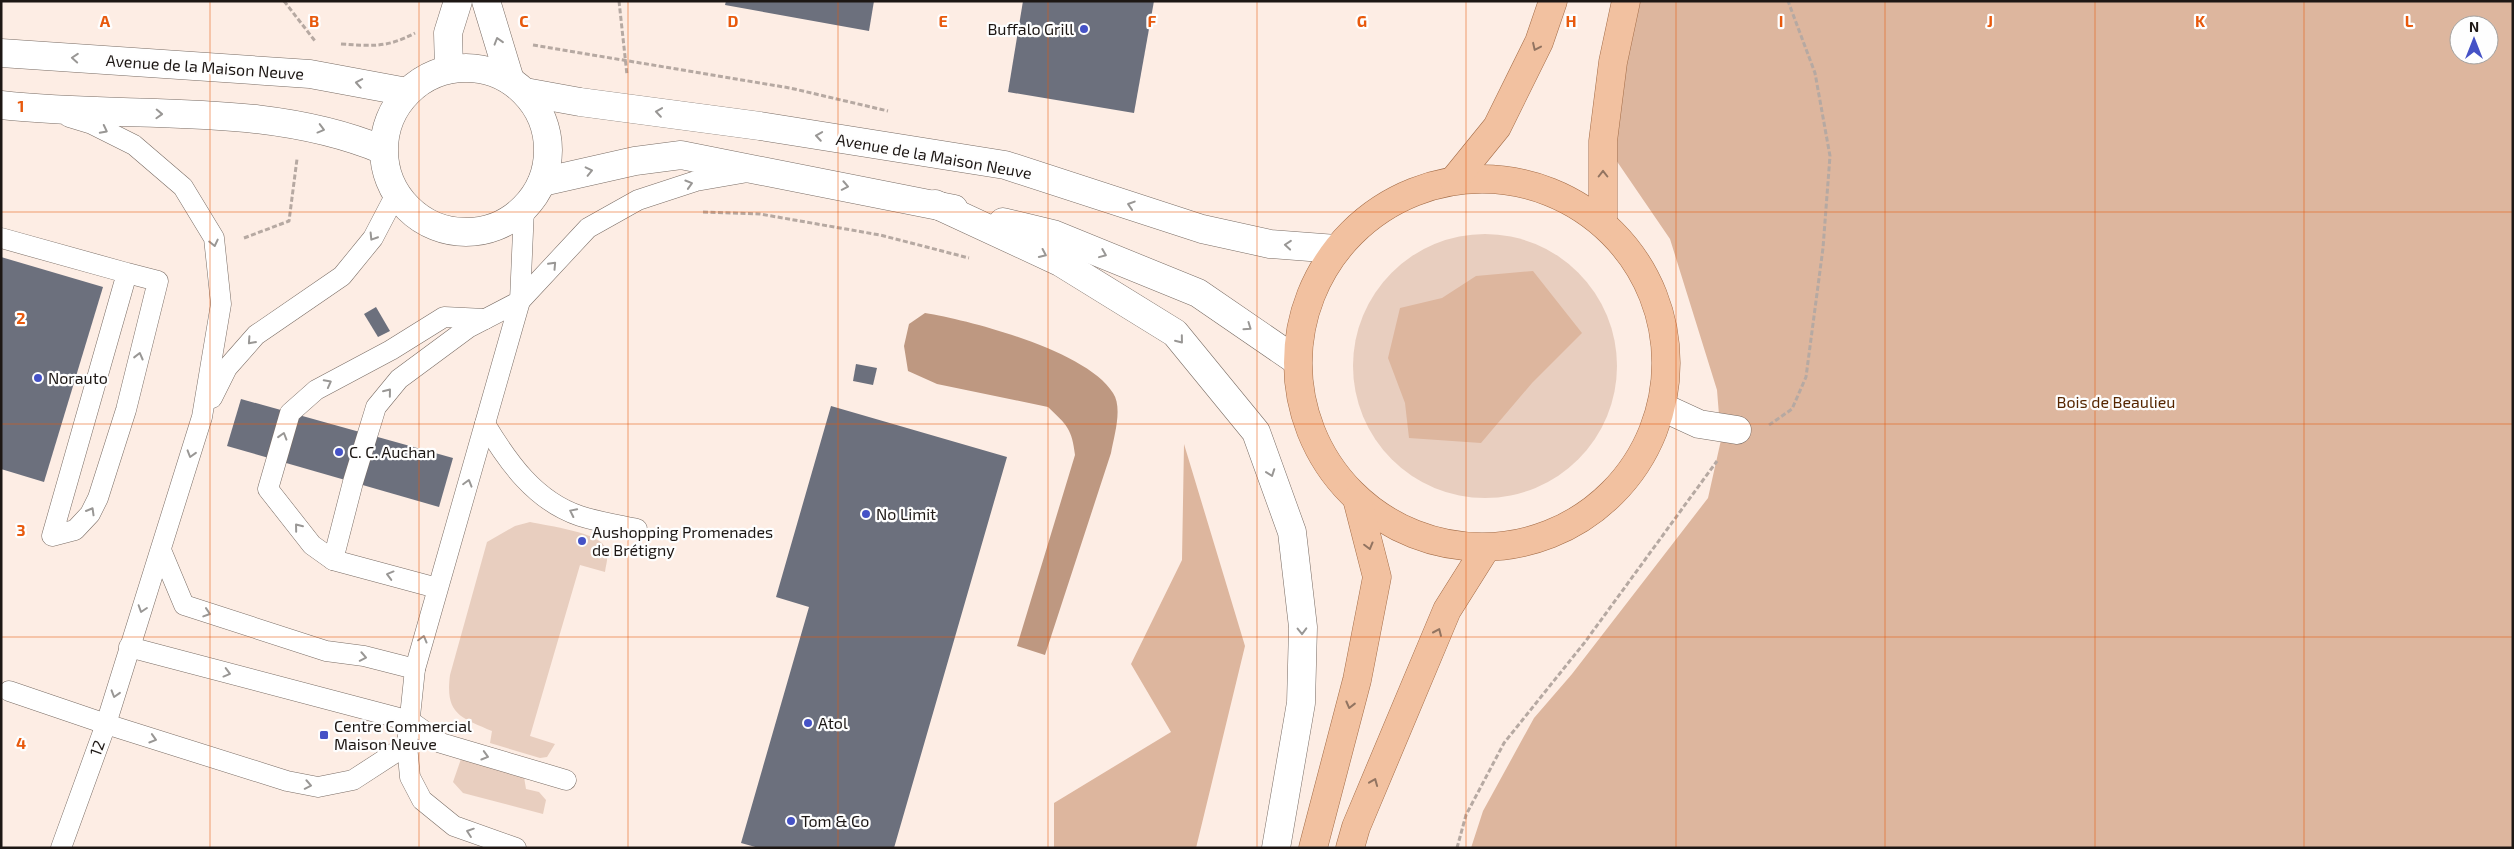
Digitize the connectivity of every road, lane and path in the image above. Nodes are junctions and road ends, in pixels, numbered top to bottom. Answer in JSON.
{"nodes":[{"id":1,"x":284,"y":1,"type":"edge"},
{"id":2,"x":458,"y":1,"type":"edge"},
{"id":3,"x":486,"y":1,"type":"edge"},
{"id":4,"x":619,"y":1,"type":"edge"},
{"id":5,"x":1553,"y":1,"type":"edge"},
{"id":6,"x":1626,"y":1,"type":"edge"},
{"id":7,"x":1788,"y":1,"type":"edge"},
{"id":8,"x":420,"y":30,"type":"dead end"},
{"id":9,"x":316,"y":42,"type":"dead end"},
{"id":10,"x":334,"y":44,"type":"dead end"},
{"id":11,"x":529,"y":45,"type":"dead end"},
{"id":12,"x":1,"y":53,"type":"edge"},
{"id":13,"x":626,"y":60,"type":"junction"},
{"id":14,"x":449,"y":69,"type":"junction"},
{"id":15,"x":627,"y":78,"type":"dead end"},
{"id":16,"x":518,"y":86,"type":"junction"},
{"id":17,"x":407,"y":92,"type":"junction"},
{"id":18,"x":1,"y":105,"type":"edge"},
{"id":19,"x":41,"y":110,"type":"junction"},
{"id":20,"x":896,"y":112,"type":"dead end"},
{"id":21,"x":298,"y":149,"type":"dead end"},
{"id":22,"x":383,"y":150,"type":"junction"},
{"id":23,"x":763,"y":170,"type":"junction"},
{"id":24,"x":1454,"y":180,"type":"junction"},
{"id":25,"x":542,"y":182,"type":"junction"},
{"id":26,"x":396,"y":194,"type":"junction"},
{"id":27,"x":935,"y":204,"type":"junction"},
{"id":28,"x":524,"y":208,"type":"junction"},
{"id":29,"x":701,"y":212,"type":"dead end"},
{"id":30,"x":1603,"y":223,"type":"junction"},
{"id":31,"x":1,"y":238,"type":"edge"},
{"id":32,"x":215,"y":249,"type":"junction"},
{"id":33,"x":1336,"y":249,"type":"junction"},
{"id":34,"x":973,"y":259,"type":"dead end"},
{"id":35,"x":127,"y":273,"type":"junction"},
{"id":36,"x":520,"y":301,"type":"junction"},
{"id":37,"x":485,"y":319,"type":"junction"},
{"id":38,"x":1297,"y":361,"type":"junction"},
{"id":39,"x":1662,"y":407,"type":"junction"},
{"id":40,"x":202,"y":417,"type":"junction"},
{"id":41,"x":485,"y":424,"type":"junction"},
{"id":42,"x":1737,"y":430,"type":"junction"},
{"id":43,"x":1357,"y":499,"type":"junction"},
{"id":44,"x":637,"y":529,"type":"dead end"},
{"id":45,"x":1486,"y":548,"type":"junction"},
{"id":46,"x":161,"y":550,"type":"junction"},
{"id":47,"x":333,"y":560,"type":"junction"},
{"id":48,"x":437,"y":588,"type":"junction"},
{"id":49,"x":130,"y":647,"type":"junction"},
{"id":50,"x":415,"y":669,"type":"junction"},
{"id":51,"x":9,"y":691,"type":"dead end"},
{"id":52,"x":410,"y":721,"type":"junction"},
{"id":53,"x":106,"y":724,"type":"junction"},
{"id":54,"x":408,"y":745,"type":"junction"},
{"id":55,"x":566,"y":780,"type":"dead end"},
{"id":56,"x":61,"y":848,"type":"edge"},
{"id":57,"x":516,"y":848,"type":"edge"},
{"id":58,"x":1276,"y":848,"type":"edge"},
{"id":59,"x":1314,"y":848,"type":"edge"},
{"id":60,"x":1350,"y":848,"type":"edge"},
{"id":61,"x":1456,"y":848,"type":"edge"}],
"edges":[{"from":1,"to":9,"type":"path"},
{"from":2,"to":14,"type":"street"},
{"from":16,"to":3,"type":"street","one_way":true},
{"from":4,"to":13,"type":"path"},
{"from":5,"to":24,"type":"main road","one_way":true},
{"from":30,"to":6,"type":"main road","one_way":true},
{"from":7,"to":42,"type":"path"},
{"from":8,"to":10,"type":"path"},
{"from":11,"to":13,"type":"path"},
{"from":17,"to":12,"type":"street","name":"Avenue de la Maison Neuve","one_way":true},
{"from":13,"to":15,"type":"path"},
{"from":13,"to":20,"type":"path"},
{"from":14,"to":16,"type":"street"},
{"from":14,"to":17,"type":"street"},
{"from":16,"to":25,"type":"street"},
{"from":33,"to":16,"type":"street","name":"Avenue de la Maison Neuve","one_way":true},
{"from":17,"to":22,"type":"street"},
{"from":18,"to":19,"type":"street"},
{"from":19,"to":22,"type":"street","one_way":true},
{"from":19,"to":32,"type":"lane","one_way":true},
{"from":21,"to":32,"type":"path"},
{"from":22,"to":26,"type":"street"},
{"from":25,"to":23,"type":"street","one_way":true},
{"from":23,"to":27,"type":"street","one_way":true},
{"from":36,"to":23,"type":"lane","one_way":true},
{"from":24,"to":30,"type":"main road"},
{"from":24,"to":33,"type":"main road"},
{"from":25,"to":28,"type":"street"},
{"from":26,"to":28,"type":"street"},
{"from":26,"to":40,"type":"lane","one_way":true},
{"from":27,"to":38,"type":"street","one_way":true},
{"from":27,"to":58,"type":"street","one_way":true},
{"from":28,"to":36,"type":"lane"},
{"from":29,"to":34,"type":"path"},
{"from":30,"to":39,"type":"main road"},
{"from":31,"to":35,"type":"lane"},
{"from":32,"to":40,"type":"lane"},
{"from":33,"to":38,"type":"main road"},
{"from":35,"to":35,"type":"lane","one_way":true},
{"from":36,"to":37,"type":"lane"},
{"from":36,"to":41,"type":"lane"},
{"from":47,"to":37,"type":"lane","one_way":true},
{"from":47,"to":37,"type":"lane","one_way":true},
{"from":38,"to":43,"type":"main road"},
{"from":39,"to":42,"type":"street"},
{"from":39,"to":45,"type":"main road"},
{"from":40,"to":46,"type":"lane","name":"12","one_way":true},
{"from":44,"to":41,"type":"lane","one_way":true},
{"from":48,"to":41,"type":"lane","one_way":true},
{"from":42,"to":61,"type":"path"},
{"from":43,"to":45,"type":"main road"},
{"from":43,"to":59,"type":"main road","one_way":true},
{"from":60,"to":45,"type":"main road","one_way":true},
{"from":46,"to":49,"type":"lane","name":"12","one_way":true},
{"from":46,"to":50,"type":"lane","one_way":true},
{"from":48,"to":47,"type":"lane","one_way":true},
{"from":50,"to":48,"type":"lane","one_way":true},
{"from":49,"to":52,"type":"lane","one_way":true},
{"from":49,"to":53,"type":"lane","name":"12","one_way":true},
{"from":50,"to":52,"type":"lane"},
{"from":51,"to":53,"type":"lane"},
{"from":52,"to":54,"type":"lane"},
{"from":52,"to":55,"type":"lane","one_way":true},
{"from":53,"to":54,"type":"lane","one_way":true},
{"from":53,"to":56,"type":"lane","name":"12"},
{"from":57,"to":54,"type":"lane","one_way":true}]}
